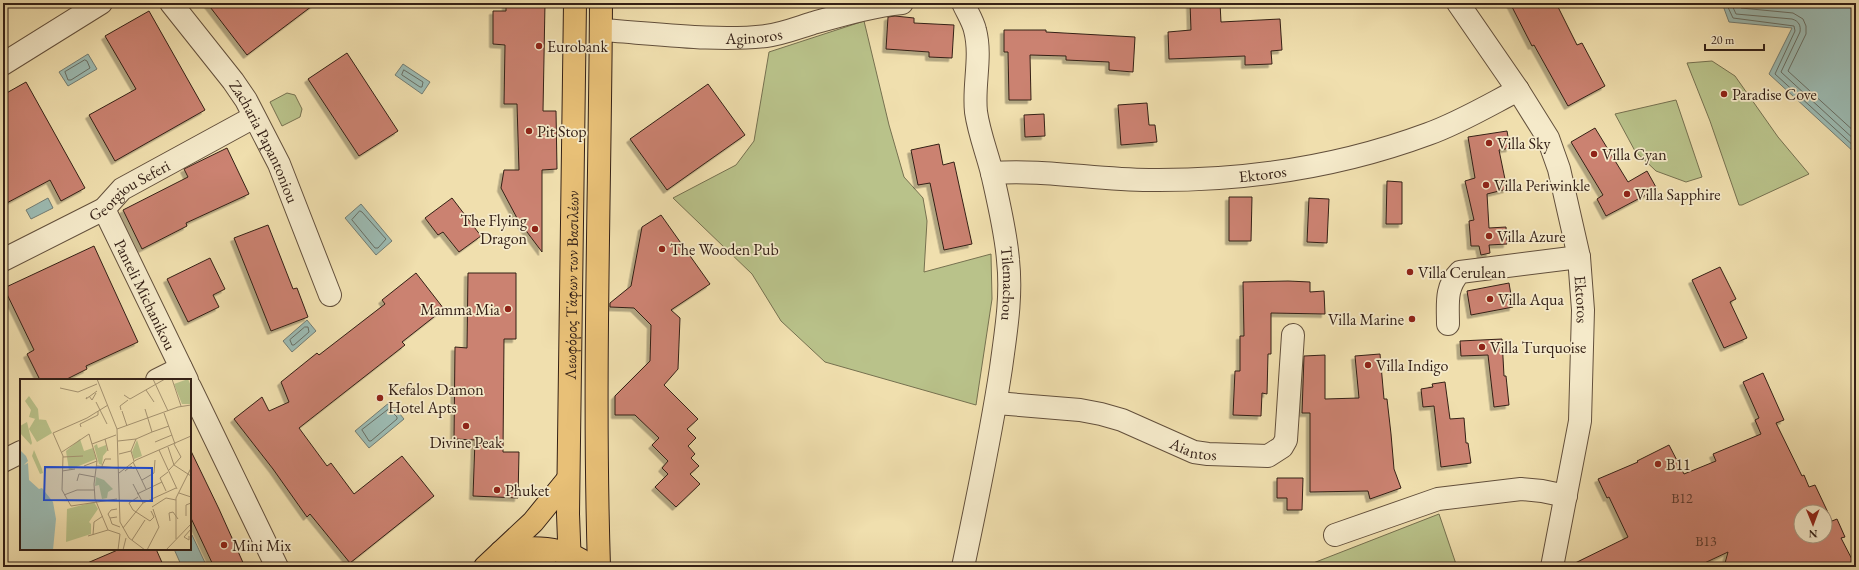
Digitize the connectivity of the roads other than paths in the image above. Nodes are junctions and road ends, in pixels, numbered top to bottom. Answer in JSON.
{"nodes":[{"id":1,"x":101,"y":3,"type":"edge"},
{"id":2,"x":171,"y":3,"type":"edge"},
{"id":3,"x":575,"y":3,"type":"edge"},
{"id":4,"x":601,"y":3,"type":"edge"},
{"id":5,"x":902,"y":3,"type":"edge"},
{"id":6,"x":962,"y":3,"type":"edge"},
{"id":7,"x":1458,"y":3,"type":"edge"},
{"id":8,"x":601,"y":30,"type":"junction"},
{"id":9,"x":3,"y":64,"type":"edge"},
{"id":10,"x":1518,"y":90,"type":"junction"},
{"id":11,"x":254,"y":117,"type":"junction"},
{"id":12,"x":992,"y":173,"type":"junction"},
{"id":13,"x":104,"y":210,"type":"junction"},
{"id":14,"x":1579,"y":257,"type":"junction"},
{"id":15,"x":3,"y":260,"type":"edge"},
{"id":16,"x":330,"y":295,"type":"dead end"},
{"id":17,"x":1448,"y":324,"type":"dead end"},
{"id":18,"x":1293,"y":335,"type":"dead end"},
{"id":19,"x":186,"y":378,"type":"edge"},
{"id":20,"x":172,"y":379,"type":"edge"},
{"id":21,"x":191,"y":388,"type":"edge"},
{"id":22,"x":996,"y":403,"type":"junction"},
{"id":23,"x":20,"y":452,"type":"edge"},
{"id":24,"x":3,"y":461,"type":"edge"},
{"id":25,"x":568,"y":479,"type":"junction"},
{"id":26,"x":1566,"y":496,"type":"junction"},
{"id":27,"x":1335,"y":535,"type":"dead end"},
{"id":28,"x":504,"y":559,"type":"edge"},
{"id":29,"x":569,"y":560,"type":"edge"},
{"id":30,"x":277,"y":567,"type":"edge"},
{"id":31,"x":484,"y":567,"type":"edge"},
{"id":32,"x":546,"y":567,"type":"edge"},
{"id":33,"x":593,"y":567,"type":"edge"},
{"id":34,"x":599,"y":567,"type":"edge"},
{"id":35,"x":963,"y":567,"type":"edge"},
{"id":36,"x":1552,"y":567,"type":"edge"}],
"edges":[{"from":1,"to":9,"type":"street"},
{"from":2,"to":11,"type":"street","name":"Zacharia Papantoniou"},
{"from":3,"to":25,"type":"main road","name":"Λεωφόρος Τάφων των Βασιλέων"},
{"from":4,"to":8,"type":"main road","name":"Λεωφόρος Τάφων των Βασιλέων"},
{"from":5,"to":8,"type":"street","name":"Aginoros"},
{"from":6,"to":12,"type":"street","name":"Tilemachou"},
{"from":7,"to":10,"type":"street","name":"Ektoros"},
{"from":8,"to":34,"type":"main road","name":"Λεωφόρος Τάφων των Βασιλέων"},
{"from":10,"to":12,"type":"street","name":"Ektoros"},
{"from":10,"to":14,"type":"street","name":"Ektoros"},
{"from":11,"to":13,"type":"street","name":"Georgiou Seferi"},
{"from":11,"to":16,"type":"street","name":"Zacharia Papantoniou"},
{"from":12,"to":22,"type":"street","name":"Tilemachou"},
{"from":13,"to":15,"type":"street","name":"Georgiou Seferi"},
{"from":13,"to":19,"type":"street","name":"Panteli Michanikou"},
{"from":14,"to":17,"type":"street"},
{"from":14,"to":26,"type":"street","name":"Ektoros"},
{"from":18,"to":22,"type":"street","name":"Aiantos"},
{"from":19,"to":20,"type":"street"},
{"from":21,"to":30,"type":"street","name":"Panteli Michanikou"},
{"from":22,"to":35,"type":"street","name":"Tilemachou"},
{"from":23,"to":24,"type":"street"},
{"from":25,"to":28,"type":"main road"},
{"from":25,"to":29,"type":"main road","name":"Λεωφόρος Τάφων των Βασιλέων"},
{"from":26,"to":27,"type":"street"},
{"from":26,"to":36,"type":"street","name":"Ektoros"},
{"from":28,"to":29,"type":"main road"},
{"from":28,"to":31,"type":"main road"},
{"from":28,"to":32,"type":"main road"},
{"from":29,"to":33,"type":"main road"}]}
